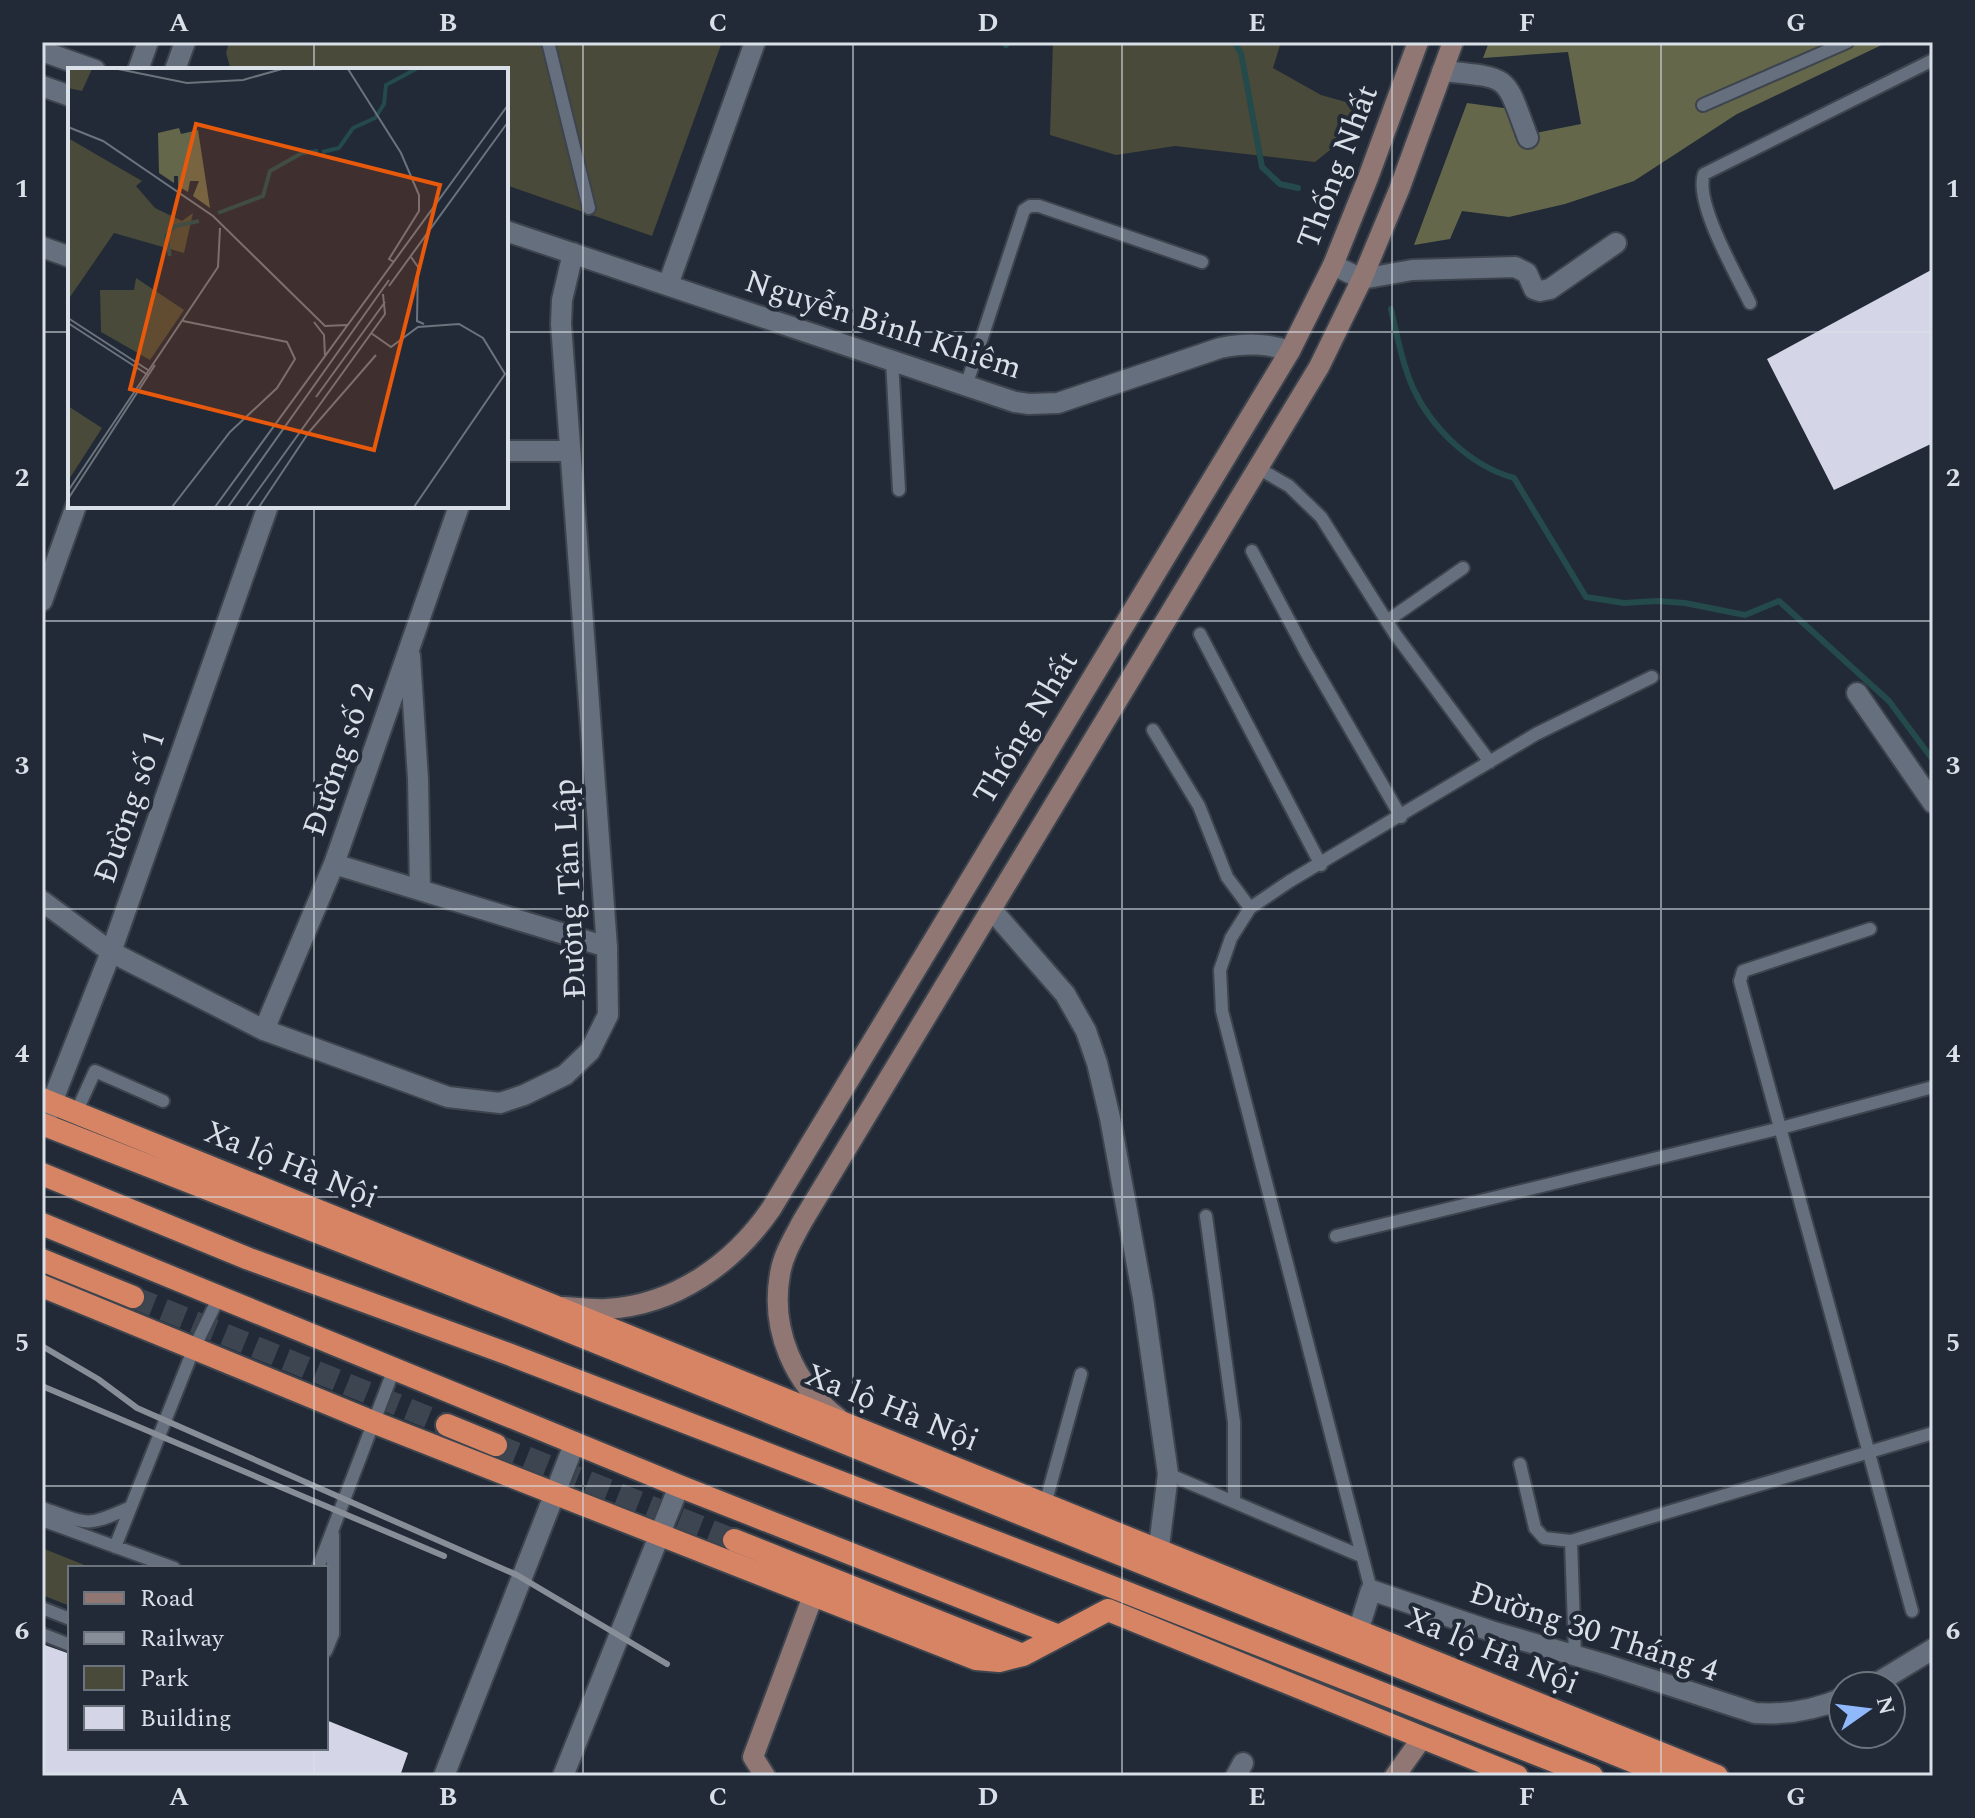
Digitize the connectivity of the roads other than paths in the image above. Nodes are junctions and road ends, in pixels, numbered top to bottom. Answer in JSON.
{"nodes":[{"id":1,"x":148,"y":42,"type":"edge"},
{"id":2,"x":185,"y":42,"type":"edge"},
{"id":3,"x":548,"y":42,"type":"edge"},
{"id":4,"x":755,"y":42,"type":"edge"},
{"id":5,"x":1418,"y":42,"type":"edge"},
{"id":6,"x":1453,"y":42,"type":"edge"},
{"id":7,"x":1847,"y":42,"type":"edge"},
{"id":8,"x":42,"y":51,"type":"edge"},
{"id":9,"x":1933,"y":60,"type":"edge"},
{"id":10,"x":89,"y":68,"type":"edge"},
{"id":11,"x":139,"y":68,"type":"edge"},
{"id":12,"x":176,"y":68,"type":"edge"},
{"id":13,"x":1442,"y":71,"type":"junction"},
{"id":14,"x":42,"y":86,"type":"edge"},
{"id":15,"x":68,"y":95,"type":"edge"},
{"id":16,"x":1703,"y":105,"type":"dead end"},
{"id":17,"x":1528,"y":138,"type":"dead end"},
{"id":18,"x":589,"y":208,"type":"dead end"},
{"id":19,"x":508,"y":232,"type":"edge"},
{"id":20,"x":1616,"y":243,"type":"dead end"},
{"id":21,"x":42,"y":247,"type":"edge"},
{"id":22,"x":573,"y":253,"type":"junction"},
{"id":23,"x":68,"y":256,"type":"edge"},
{"id":24,"x":1202,"y":262,"type":"dead end"},
{"id":25,"x":1333,"y":265,"type":"junction"},
{"id":26,"x":1362,"y":279,"type":"junction"},
{"id":27,"x":668,"y":285,"type":"junction"},
{"id":28,"x":1750,"y":303,"type":"dead end"},
{"id":29,"x":1290,"y":351,"type":"junction"},
{"id":30,"x":892,"y":360,"type":"junction"},
{"id":31,"x":1319,"y":367,"type":"junction"},
{"id":32,"x":966,"y":386,"type":"junction"},
{"id":33,"x":508,"y":451,"type":"edge"},
{"id":34,"x":569,"y":451,"type":"junction"},
{"id":35,"x":1258,"y":468,"type":"junction"},
{"id":36,"x":899,"y":490,"type":"dead end"},
{"id":37,"x":75,"y":508,"type":"edge"},
{"id":38,"x":267,"y":508,"type":"edge"},
{"id":39,"x":458,"y":508,"type":"edge"},
{"id":40,"x":1252,"y":551,"type":"dead end"},
{"id":41,"x":1463,"y":568,"type":"dead end"},
{"id":42,"x":42,"y":601,"type":"edge"},
{"id":43,"x":1387,"y":621,"type":"junction"},
{"id":44,"x":1200,"y":634,"type":"dead end"},
{"id":45,"x":409,"y":648,"type":"junction"},
{"id":46,"x":1652,"y":677,"type":"dead end"},
{"id":47,"x":1857,"y":693,"type":"dead end"},
{"id":48,"x":1153,"y":730,"type":"dead end"},
{"id":49,"x":1490,"y":762,"type":"junction"},
{"id":50,"x":1933,"y":803,"type":"edge"},
{"id":51,"x":1401,"y":817,"type":"junction"},
{"id":52,"x":334,"y":864,"type":"junction"},
{"id":53,"x":1321,"y":865,"type":"junction"},
{"id":54,"x":420,"y":889,"type":"junction"},
{"id":55,"x":42,"y":901,"type":"edge"},
{"id":56,"x":1250,"y":908,"type":"junction"},
{"id":57,"x":991,"y":909,"type":"junction"},
{"id":58,"x":1870,"y":929,"type":"dead end"},
{"id":59,"x":607,"y":947,"type":"junction"},
{"id":60,"x":111,"y":952,"type":"junction"},
{"id":61,"x":264,"y":1030,"type":"junction"},
{"id":62,"x":1933,"y":1087,"type":"edge"},
{"id":63,"x":47,"y":1101,"type":"edge"},
{"id":64,"x":163,"y":1101,"type":"dead end"},
{"id":65,"x":72,"y":1123,"type":"junction"},
{"id":66,"x":43,"y":1124,"type":"edge"},
{"id":67,"x":1781,"y":1128,"type":"junction"},
{"id":68,"x":42,"y":1174,"type":"edge"},
{"id":69,"x":771,"y":1209,"type":"junction"},
{"id":70,"x":1206,"y":1216,"type":"dead end"},
{"id":71,"x":802,"y":1222,"type":"junction"},
{"id":72,"x":42,"y":1224,"type":"edge"},
{"id":73,"x":343,"y":1231,"type":"junction"},
{"id":74,"x":1336,"y":1236,"type":"dead end"},
{"id":75,"x":42,"y":1260,"type":"edge"},
{"id":76,"x":42,"y":1286,"type":"edge"},
{"id":77,"x":133,"y":1297,"type":"tunnel mouth"},
{"id":78,"x":219,"y":1297,"type":"junction"},
{"id":79,"x":556,"y":1307,"type":"junction"},
{"id":80,"x":194,"y":1348,"type":"junction"},
{"id":81,"x":394,"y":1369,"type":"junction"},
{"id":82,"x":689,"y":1371,"type":"junction"},
{"id":83,"x":1081,"y":1374,"type":"dead end"},
{"id":84,"x":373,"y":1422,"type":"junction"},
{"id":85,"x":447,"y":1425,"type":"tunnel mouth"},
{"id":86,"x":852,"y":1426,"type":"junction"},
{"id":87,"x":1933,"y":1433,"type":"edge"},
{"id":88,"x":575,"y":1442,"type":"junction"},
{"id":89,"x":496,"y":1445,"type":"tunnel mouth"},
{"id":90,"x":1870,"y":1453,"type":"junction"},
{"id":91,"x":1520,"y":1464,"type":"dead end"},
{"id":92,"x":1168,"y":1474,"type":"junction"},
{"id":93,"x":679,"y":1486,"type":"junction"},
{"id":94,"x":554,"y":1492,"type":"junction"},
{"id":95,"x":1234,"y":1500,"type":"junction"},
{"id":96,"x":131,"y":1507,"type":"junction"},
{"id":97,"x":42,"y":1508,"type":"edge"},
{"id":98,"x":1042,"y":1514,"type":"junction"},
{"id":99,"x":42,"y":1520,"type":"edge"},
{"id":100,"x":87,"y":1524,"type":"junction"},
{"id":101,"x":334,"y":1527,"type":"junction"},
{"id":102,"x":658,"y":1534,"type":"junction"},
{"id":103,"x":734,"y":1540,"type":"tunnel mouth"},
{"id":104,"x":99,"y":1541,"type":"junction"},
{"id":105,"x":1571,"y":1541,"type":"junction"},
{"id":106,"x":115,"y":1547,"type":"junction"},
{"id":107,"x":1361,"y":1556,"type":"junction"},
{"id":108,"x":1157,"y":1560,"type":"junction"},
{"id":109,"x":168,"y":1566,"type":"edge"},
{"id":110,"x":319,"y":1566,"type":"edge"},
{"id":111,"x":1120,"y":1590,"type":"junction"},
{"id":112,"x":1371,"y":1590,"type":"junction"},
{"id":113,"x":813,"y":1596,"type":"junction"},
{"id":114,"x":42,"y":1608,"type":"edge"},
{"id":115,"x":1108,"y":1610,"type":"junction"},
{"id":116,"x":1912,"y":1611,"type":"dead end"},
{"id":117,"x":68,"y":1618,"type":"edge"},
{"id":118,"x":42,"y":1634,"type":"edge"},
{"id":119,"x":1059,"y":1636,"type":"junction"},
{"id":120,"x":1355,"y":1640,"type":"junction"},
{"id":121,"x":68,"y":1644,"type":"edge"},
{"id":122,"x":328,"y":1646,"type":"edge"},
{"id":123,"x":1933,"y":1649,"type":"edge"},
{"id":124,"x":1023,"y":1655,"type":"junction"},
{"id":125,"x":1575,"y":1656,"type":"junction"},
{"id":126,"x":1898,"y":1670,"type":"edge"},
{"id":127,"x":1827,"y":1702,"type":"edge"},
{"id":128,"x":1434,"y":1712,"type":"junction"},
{"id":129,"x":1422,"y":1738,"type":"junction"},
{"id":130,"x":1519,"y":1747,"type":"junction"},
{"id":131,"x":1549,"y":1768,"type":"edge"},
{"id":132,"x":1513,"y":1774,"type":"edge"},
{"id":133,"x":444,"y":1776,"type":"edge"},
{"id":134,"x":563,"y":1776,"type":"edge"},
{"id":135,"x":765,"y":1776,"type":"edge"},
{"id":136,"x":1395,"y":1776,"type":"edge"},
{"id":137,"x":1592,"y":1776,"type":"edge"},
{"id":138,"x":1669,"y":1776,"type":"edge"},
{"id":139,"x":1717,"y":1776,"type":"edge"}],
"edges":[{"from":1,"to":11,"type":"street"},
{"from":2,"to":12,"type":"street"},
{"from":3,"to":18,"type":"lane"},
{"from":4,"to":27,"type":"street"},
{"from":5,"to":25,"type":"main road","name":"Thống Nhất"},
{"from":6,"to":13,"type":"main road","name":"Thống Nhất"},
{"from":7,"to":16,"type":"lane"},
{"from":8,"to":10,"type":"street"},
{"from":9,"to":28,"type":"lane"},
{"from":13,"to":17,"type":"street"},
{"from":13,"to":26,"type":"main road","name":"Thống Nhất"},
{"from":14,"to":15,"type":"street"},
{"from":19,"to":22,"type":"street","name":"Nguyễn Bỉnh Khiêm"},
{"from":20,"to":26,"type":"street"},
{"from":21,"to":23,"type":"street"},
{"from":22,"to":27,"type":"street","name":"Nguyễn Bỉnh Khiêm"},
{"from":22,"to":34,"type":"street","name":"Đường Tân Lập"},
{"from":24,"to":32,"type":"lane"},
{"from":25,"to":26,"type":"street"},
{"from":25,"to":29,"type":"main road","name":"Thống Nhất"},
{"from":26,"to":31,"type":"main road","name":"Thống Nhất"},
{"from":27,"to":30,"type":"street","name":"Nguyễn Bỉnh Khiêm"},
{"from":29,"to":31,"type":"main road"},
{"from":29,"to":32,"type":"street","name":"Nguyễn Bỉnh Khiêm"},
{"from":29,"to":69,"type":"main road","name":"Thống Nhất"},
{"from":30,"to":32,"type":"street","name":"Nguyễn Bỉnh Khiêm"},
{"from":30,"to":36,"type":"lane"},
{"from":31,"to":35,"type":"main road","name":"Thống Nhất"},
{"from":33,"to":34,"type":"street"},
{"from":34,"to":59,"type":"street","name":"Đường Tân Lập"},
{"from":35,"to":43,"type":"lane"},
{"from":35,"to":57,"type":"main road","name":"Thống Nhất"},
{"from":37,"to":42,"type":"street"},
{"from":38,"to":60,"type":"street","name":"Đường số 1"},
{"from":39,"to":45,"type":"street","name":"Đường số 2"},
{"from":40,"to":51,"type":"lane"},
{"from":41,"to":43,"type":"lane"},
{"from":43,"to":49,"type":"lane"},
{"from":44,"to":53,"type":"lane"},
{"from":45,"to":52,"type":"street","name":"Đường số 2"},
{"from":45,"to":54,"type":"street"},
{"from":46,"to":49,"type":"lane"},
{"from":47,"to":50,"type":"street"},
{"from":48,"to":56,"type":"lane"},
{"from":49,"to":51,"type":"lane"},
{"from":51,"to":53,"type":"lane"},
{"from":52,"to":54,"type":"street"},
{"from":52,"to":61,"type":"street","name":"Đường số 2"},
{"from":53,"to":56,"type":"lane"},
{"from":54,"to":59,"type":"street"},
{"from":55,"to":60,"type":"street","name":"Đường Tân Lập"},
{"from":56,"to":107,"type":"lane"},
{"from":57,"to":71,"type":"main road","name":"Thống Nhất"},
{"from":57,"to":92,"type":"street"},
{"from":58,"to":67,"type":"lane"},
{"from":59,"to":61,"type":"street","name":"Đường Tân Lập"},
{"from":60,"to":61,"type":"street","name":"Đường Tân Lập"},
{"from":60,"to":63,"type":"street","name":"Đường số 1"},
{"from":62,"to":67,"type":"lane"},
{"from":63,"to":65,"type":"highway","name":"Xa lộ Hà Nội"},
{"from":63,"to":66,"type":"street","name":"Đường số 1"},
{"from":64,"to":65,"type":"lane"},
{"from":65,"to":66,"type":"highway","name":"Xa lộ Hà Nội"},
{"from":65,"to":73,"type":"highway","name":"Xa lộ Hà Nội"},
{"from":67,"to":74,"type":"lane"},
{"from":67,"to":90,"type":"lane"},
{"from":68,"to":111,"type":"highway"},
{"from":69,"to":71,"type":"main road"},
{"from":69,"to":79,"type":"main road","name":"Thống Nhất"},
{"from":70,"to":95,"type":"lane"},
{"from":71,"to":86,"type":"main road","name":"Thống Nhất"},
{"from":72,"to":78,"type":"highway"},
{"from":73,"to":79,"type":"highway","name":"Xa lộ Hà Nội"},
{"from":73,"to":82,"type":"highway","name":"Xa lộ Hà Nội"},
{"from":75,"to":77,"type":"highway"},
{"from":76,"to":80,"type":"highway"},
{"from":78,"to":80,"type":"lane"},
{"from":78,"to":81,"type":"highway"},
{"from":79,"to":82,"type":"highway","name":"Xa lộ Hà Nội"},
{"from":80,"to":84,"type":"highway"},
{"from":80,"to":96,"type":"lane"},
{"from":81,"to":84,"type":"lane"},
{"from":81,"to":88,"type":"highway"},
{"from":82,"to":86,"type":"highway","name":"Xa lộ Hà Nội"},
{"from":82,"to":98,"type":"highway","name":"Xa lộ Hà Nội"},
{"from":83,"to":98,"type":"lane"},
{"from":84,"to":94,"type":"highway"},
{"from":84,"to":101,"type":"lane"},
{"from":85,"to":89,"type":"highway"},
{"from":86,"to":98,"type":"highway","name":"Xa lộ Hà Nội"},
{"from":87,"to":90,"type":"lane"},
{"from":88,"to":93,"type":"highway"},
{"from":88,"to":94,"type":"street"},
{"from":90,"to":105,"type":"lane"},
{"from":90,"to":116,"type":"lane"},
{"from":91,"to":105,"type":"lane"},
{"from":92,"to":95,"type":"lane"},
{"from":92,"to":108,"type":"street"},
{"from":93,"to":102,"type":"street"},
{"from":93,"to":119,"type":"highway"},
{"from":94,"to":102,"type":"highway"},
{"from":94,"to":133,"type":"street"},
{"from":95,"to":107,"type":"lane"},
{"from":96,"to":100,"type":"lane"},
{"from":96,"to":106,"type":"lane"},
{"from":97,"to":100,"type":"lane"},
{"from":98,"to":108,"type":"highway","name":"Xa lộ Hà Nội"},
{"from":99,"to":104,"type":"lane"},
{"from":100,"to":104,"type":"lane"},
{"from":101,"to":110,"type":"lane"},
{"from":101,"to":122,"type":"lane"},
{"from":102,"to":113,"type":"highway"},
{"from":102,"to":134,"type":"street"},
{"from":103,"to":124,"type":"highway"},
{"from":104,"to":106,"type":"lane"},
{"from":105,"to":125,"type":"lane"},
{"from":106,"to":109,"type":"lane"},
{"from":107,"to":112,"type":"lane"},
{"from":108,"to":120,"type":"highway","name":"Xa lộ Hà Nội"},
{"from":111,"to":115,"type":"highway"},
{"from":111,"to":128,"type":"highway"},
{"from":112,"to":120,"type":"street"},
{"from":112,"to":125,"type":"street","name":"Đường 30 Tháng 4"},
{"from":113,"to":124,"type":"highway"},
{"from":113,"to":135,"type":"main road"},
{"from":114,"to":117,"type":"lane"},
{"from":115,"to":119,"type":"highway"},
{"from":115,"to":129,"type":"highway"},
{"from":118,"to":121,"type":"lane"},
{"from":119,"to":124,"type":"highway"},
{"from":120,"to":138,"type":"highway","name":"Xa lộ Hà Nội"},
{"from":120,"to":139,"type":"highway","name":"Xa lộ Hà Nội"},
{"from":123,"to":126,"type":"street"},
{"from":125,"to":127,"type":"street","name":"Đường 30 Tháng 4"},
{"from":128,"to":129,"type":"highway"},
{"from":128,"to":130,"type":"highway"},
{"from":129,"to":132,"type":"highway"},
{"from":129,"to":136,"type":"main road"},
{"from":130,"to":131,"type":"highway"},
{"from":130,"to":132,"type":"highway"},
{"from":131,"to":137,"type":"highway"}]}
